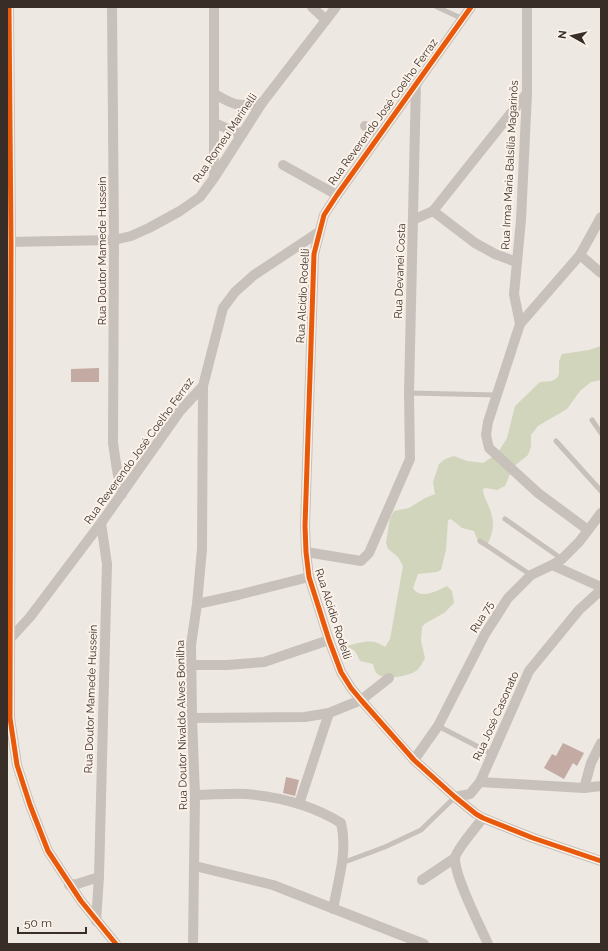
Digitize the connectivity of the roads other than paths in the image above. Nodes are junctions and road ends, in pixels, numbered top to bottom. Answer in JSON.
{"nodes":[{"id":1,"x":9,"y":7,"type":"edge"},
{"id":2,"x":112,"y":7,"type":"edge"},
{"id":3,"x":214,"y":7,"type":"edge"},
{"id":4,"x":312,"y":7,"type":"edge"},
{"id":5,"x":336,"y":7,"type":"edge"},
{"id":6,"x":437,"y":7,"type":"edge"},
{"id":7,"x":471,"y":7,"type":"edge"},
{"id":8,"x":527,"y":7,"type":"edge"},
{"id":9,"x":462,"y":19,"type":"junction"},
{"id":10,"x":326,"y":20,"type":"junction"},
{"id":11,"x":416,"y":83,"type":"junction"},
{"id":12,"x":527,"y":93,"type":"junction"},
{"id":13,"x":215,"y":94,"type":"junction"},
{"id":14,"x":262,"y":104,"type":"junction"},
{"id":15,"x":215,"y":123,"type":"junction"},
{"id":16,"x":365,"y":126,"type":"dead end"},
{"id":17,"x":242,"y":133,"type":"junction"},
{"id":18,"x":379,"y":135,"type":"junction"},
{"id":19,"x":284,"y":165,"type":"dead end"},
{"id":20,"x":214,"y":178,"type":"junction"},
{"id":21,"x":337,"y":195,"type":"junction"},
{"id":22,"x":433,"y":211,"type":"junction"},
{"id":23,"x":601,"y":217,"type":"edge"},
{"id":24,"x":413,"y":220,"type":"junction"},
{"id":25,"x":319,"y":232,"type":"junction"},
{"id":26,"x":114,"y":240,"type":"junction"},
{"id":27,"x":9,"y":242,"type":"edge"},
{"id":28,"x":580,"y":255,"type":"junction"},
{"id":29,"x":516,"y":262,"type":"junction"},
{"id":30,"x":601,"y":273,"type":"edge"},
{"id":31,"x":520,"y":324,"type":"junction"},
{"id":32,"x":203,"y":386,"type":"junction"},
{"id":33,"x":409,"y":393,"type":"junction"},
{"id":34,"x":497,"y":395,"type":"junction"},
{"id":35,"x":592,"y":420,"type":"dead end"},
{"id":36,"x":601,"y":433,"type":"edge"},
{"id":37,"x":556,"y":441,"type":"dead end"},
{"id":38,"x":601,"y":491,"type":"edge"},
{"id":39,"x":122,"y":494,"type":"junction"},
{"id":40,"x":601,"y":513,"type":"edge"},
{"id":41,"x":505,"y":519,"type":"dead end"},
{"id":42,"x":101,"y":523,"type":"junction"},
{"id":43,"x":588,"y":530,"type":"junction"},
{"id":44,"x":480,"y":541,"type":"dead end"},
{"id":45,"x":306,"y":552,"type":"junction"},
{"id":46,"x":562,"y":558,"type":"junction"},
{"id":47,"x":552,"y":565,"type":"junction"},
{"id":48,"x":531,"y":575,"type":"junction"},
{"id":49,"x":310,"y":577,"type":"junction"},
{"id":50,"x":601,"y":587,"type":"edge"},
{"id":51,"x":601,"y":590,"type":"edge"},
{"id":52,"x":197,"y":604,"type":"junction"},
{"id":53,"x":9,"y":640,"type":"edge"},
{"id":54,"x":329,"y":640,"type":"junction"},
{"id":55,"x":191,"y":664,"type":"junction"},
{"id":56,"x":389,"y":678,"type":"dead end"},
{"id":57,"x":361,"y":700,"type":"junction"},
{"id":58,"x":329,"y":713,"type":"junction"},
{"id":59,"x":192,"y":718,"type":"junction"},
{"id":60,"x":438,"y":726,"type":"junction"},
{"id":61,"x":601,"y":743,"type":"edge"},
{"id":62,"x":492,"y":754,"type":"junction"},
{"id":63,"x":414,"y":760,"type":"junction"},
{"id":64,"x":480,"y":782,"type":"junction"},
{"id":65,"x":601,"y":786,"type":"edge"},
{"id":66,"x":584,"y":788,"type":"junction"},
{"id":67,"x":195,"y":795,"type":"junction"},
{"id":68,"x":455,"y":797,"type":"junction"},
{"id":69,"x":299,"y":804,"type":"junction"},
{"id":70,"x":483,"y":818,"type":"junction"},
{"id":71,"x":455,"y":858,"type":"junction"},
{"id":72,"x":601,"y":861,"type":"edge"},
{"id":73,"x":342,"y":863,"type":"junction"},
{"id":74,"x":194,"y":866,"type":"junction"},
{"id":75,"x":99,"y":877,"type":"junction"},
{"id":76,"x":422,"y":880,"type":"dead end"},
{"id":77,"x":69,"y":884,"type":"junction"},
{"id":78,"x":98,"y":895,"type":"junction"},
{"id":79,"x":81,"y":901,"type":"junction"},
{"id":80,"x":333,"y":909,"type":"junction"},
{"id":81,"x":96,"y":921,"type":"junction"},
{"id":82,"x":116,"y":944,"type":"edge"},
{"id":83,"x":193,"y":944,"type":"edge"},
{"id":84,"x":424,"y":944,"type":"edge"},
{"id":85,"x":488,"y":944,"type":"edge"}],
"edges":[{"from":1,"to":27,"type":"street"},
{"from":2,"to":26,"type":"street","name":"Rua Doutor Mamede Hussein"},
{"from":3,"to":13,"type":"street"},
{"from":4,"to":10,"type":"street"},
{"from":5,"to":10,"type":"street","name":"Rua Romeu Marinelli"},
{"from":6,"to":9,"type":"lane"},
{"from":7,"to":9,"type":"street","name":"Rua Reverendo José Coelho Ferraz"},
{"from":8,"to":12,"type":"street","name":"Rua Irma Maria Balsília Magarinõs"},
{"from":9,"to":11,"type":"street","name":"Rua Reverendo José Coelho Ferraz"},
{"from":10,"to":14,"type":"street","name":"Rua Romeu Marinelli"},
{"from":11,"to":18,"type":"street","name":"Rua Reverendo José Coelho Ferraz"},
{"from":11,"to":24,"type":"street","name":"Rua Devanei Costa"},
{"from":12,"to":22,"type":"street"},
{"from":12,"to":29,"type":"street","name":"Rua Irma Maria Balsília Magarinõs"},
{"from":13,"to":14,"type":"street"},
{"from":13,"to":15,"type":"street"},
{"from":14,"to":17,"type":"street","name":"Rua Romeu Marinelli"},
{"from":15,"to":17,"type":"street"},
{"from":15,"to":20,"type":"street"},
{"from":16,"to":18,"type":"street"},
{"from":17,"to":20,"type":"street","name":"Rua Romeu Marinelli"},
{"from":18,"to":21,"type":"street","name":"Rua Reverendo José Coelho Ferraz"},
{"from":19,"to":21,"type":"street"},
{"from":20,"to":26,"type":"street","name":"Rua Romeu Marinelli"},
{"from":21,"to":25,"type":"street","name":"Rua Reverendo José Coelho Ferraz"},
{"from":22,"to":24,"type":"street"},
{"from":22,"to":29,"type":"street"},
{"from":23,"to":28,"type":"street"},
{"from":24,"to":33,"type":"street","name":"Rua Devanei Costa"},
{"from":25,"to":32,"type":"street","name":"Rua Reverendo José Coelho Ferraz"},
{"from":25,"to":45,"type":"street","name":"Rua Alcídio Rodelli"},
{"from":26,"to":27,"type":"street","name":"Rua Romeu Marinelli"},
{"from":26,"to":39,"type":"street","name":"Rua Doutor Mamede Hussein"},
{"from":27,"to":53,"type":"street"},
{"from":28,"to":30,"type":"street"},
{"from":28,"to":31,"type":"street"},
{"from":29,"to":31,"type":"street","name":"Rua Irma Maria Balsília Magarinõs"},
{"from":31,"to":34,"type":"street"},
{"from":32,"to":39,"type":"street","name":"Rua Reverendo José Coelho Ferraz"},
{"from":32,"to":52,"type":"street","name":"Rua Doutor Nivaldo Alves Bonilha"},
{"from":33,"to":34,"type":"lane"},
{"from":33,"to":45,"type":"street","name":"Rua Devanei Costa"},
{"from":34,"to":43,"type":"street"},
{"from":35,"to":36,"type":"lane"},
{"from":37,"to":38,"type":"lane"},
{"from":39,"to":42,"type":"street","name":"Rua Reverendo José Coelho Ferraz"},
{"from":40,"to":43,"type":"street","name":"Rua 75"},
{"from":41,"to":46,"type":"lane"},
{"from":42,"to":53,"type":"street","name":"Rua Reverendo José Coelho Ferraz"},
{"from":42,"to":75,"type":"street","name":"Rua Doutor Mamede Hussein"},
{"from":43,"to":46,"type":"street","name":"Rua 75"},
{"from":44,"to":48,"type":"lane"},
{"from":45,"to":49,"type":"street","name":"Rua Alcídio Rodelli"},
{"from":46,"to":47,"type":"street","name":"Rua 75"},
{"from":47,"to":48,"type":"street","name":"Rua 75"},
{"from":47,"to":50,"type":"street"},
{"from":48,"to":60,"type":"street","name":"Rua 75"},
{"from":49,"to":52,"type":"street"},
{"from":49,"to":54,"type":"street","name":"Rua Alcídio Rodelli"},
{"from":51,"to":62,"type":"street","name":"Rua José Casonato"},
{"from":52,"to":55,"type":"street","name":"Rua Doutor Nivaldo Alves Bonilha"},
{"from":53,"to":77,"type":"street"},
{"from":54,"to":55,"type":"street"},
{"from":54,"to":57,"type":"street","name":"Rua Alcídio Rodelli"},
{"from":55,"to":59,"type":"street","name":"Rua Doutor Nivaldo Alves Bonilha"},
{"from":56,"to":57,"type":"street"},
{"from":57,"to":58,"type":"street"},
{"from":57,"to":63,"type":"street","name":"Rua Alcídio Rodelli"},
{"from":58,"to":59,"type":"street"},
{"from":58,"to":69,"type":"street"},
{"from":59,"to":67,"type":"street","name":"Rua Doutor Nivaldo Alves Bonilha"},
{"from":60,"to":62,"type":"lane"},
{"from":60,"to":63,"type":"street","name":"Rua 75"},
{"from":61,"to":66,"type":"street"},
{"from":62,"to":64,"type":"street","name":"Rua José Casonato"},
{"from":63,"to":68,"type":"street","name":"Rua Alcídio Rodelli"},
{"from":64,"to":66,"type":"street"},
{"from":64,"to":68,"type":"street"},
{"from":65,"to":66,"type":"street"},
{"from":67,"to":69,"type":"street"},
{"from":67,"to":74,"type":"street","name":"Rua Doutor Nivaldo Alves Bonilha"},
{"from":68,"to":70,"type":"street","name":"Rua Alcídio Rodelli"},
{"from":68,"to":73,"type":"lane"},
{"from":69,"to":73,"type":"street"},
{"from":70,"to":71,"type":"street"},
{"from":70,"to":72,"type":"street","name":"Rua Alcídio Rodelli"},
{"from":71,"to":76,"type":"street"},
{"from":71,"to":85,"type":"street"},
{"from":73,"to":80,"type":"street"},
{"from":74,"to":80,"type":"street"},
{"from":74,"to":83,"type":"street","name":"Rua Doutor Nivaldo Alves Bonilha"},
{"from":75,"to":77,"type":"street"},
{"from":75,"to":78,"type":"street","name":"Rua Doutor Mamede Hussein"},
{"from":77,"to":79,"type":"street"},
{"from":78,"to":79,"type":"street"},
{"from":78,"to":81,"type":"street","name":"Rua Doutor Mamede Hussein"},
{"from":79,"to":81,"type":"street"},
{"from":80,"to":84,"type":"street"},
{"from":81,"to":82,"type":"street"}]}
